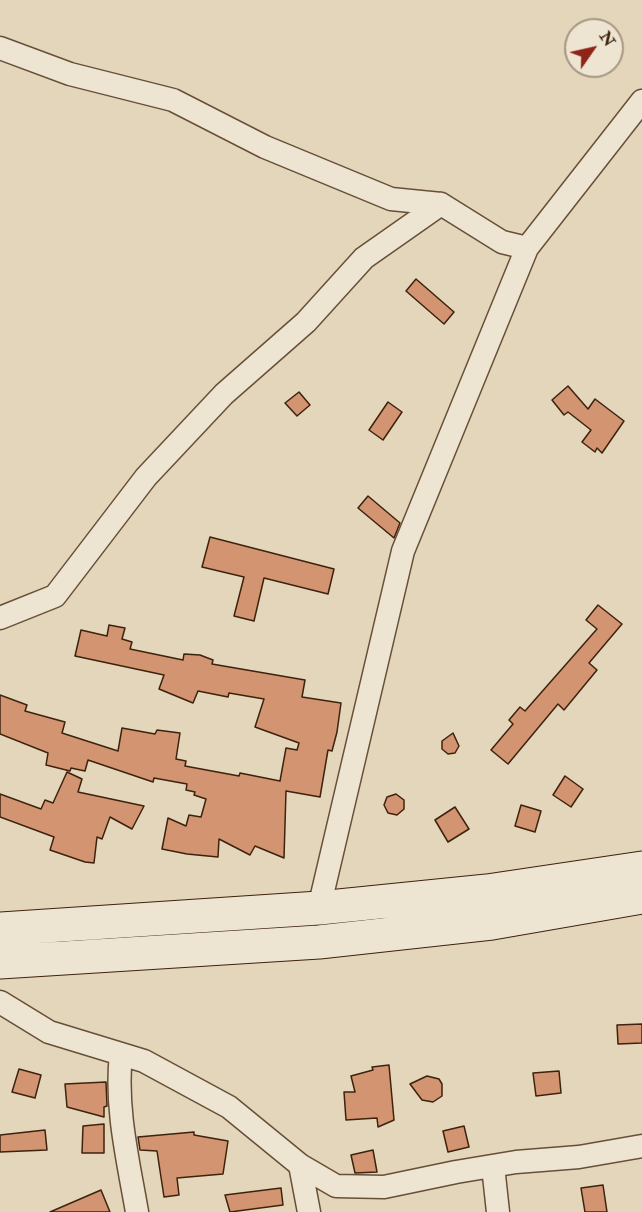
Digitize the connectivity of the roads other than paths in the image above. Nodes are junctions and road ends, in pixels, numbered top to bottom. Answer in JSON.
{"nodes":[{"id":1,"x":0,"y":48,"type":"edge"},
{"id":2,"x":642,"y":101,"type":"edge"},
{"id":3,"x":441,"y":204,"type":"junction"},
{"id":4,"x":527,"y":248,"type":"junction"},
{"id":5,"x":0,"y":618,"type":"edge"},
{"id":6,"x":642,"y":868,"type":"edge"},
{"id":7,"x":642,"y":897,"type":"edge"},
{"id":8,"x":319,"y":908,"type":"junction"},
{"id":9,"x":0,"y":929,"type":"edge"},
{"id":10,"x":0,"y":962,"type":"edge"},
{"id":11,"x":0,"y":1002,"type":"edge"},
{"id":12,"x":121,"y":1054,"type":"junction"},
{"id":13,"x":642,"y":1146,"type":"edge"},
{"id":14,"x":300,"y":1165,"type":"junction"},
{"id":15,"x":493,"y":1166,"type":"junction"},
{"id":16,"x":137,"y":1212,"type":"edge"},
{"id":17,"x":309,"y":1212,"type":"edge"},
{"id":18,"x":498,"y":1212,"type":"edge"}],
"edges":[{"from":1,"to":3,"type":"street"},
{"from":2,"to":4,"type":"street"},
{"from":3,"to":4,"type":"street"},
{"from":3,"to":5,"type":"street"},
{"from":4,"to":8,"type":"street"},
{"from":6,"to":8,"type":"main road"},
{"from":7,"to":10,"type":"main road"},
{"from":8,"to":9,"type":"main road"},
{"from":11,"to":12,"type":"street"},
{"from":12,"to":14,"type":"street"},
{"from":12,"to":16,"type":"street"},
{"from":13,"to":15,"type":"street"},
{"from":14,"to":15,"type":"street"},
{"from":14,"to":17,"type":"street"},
{"from":15,"to":18,"type":"street"}]}
